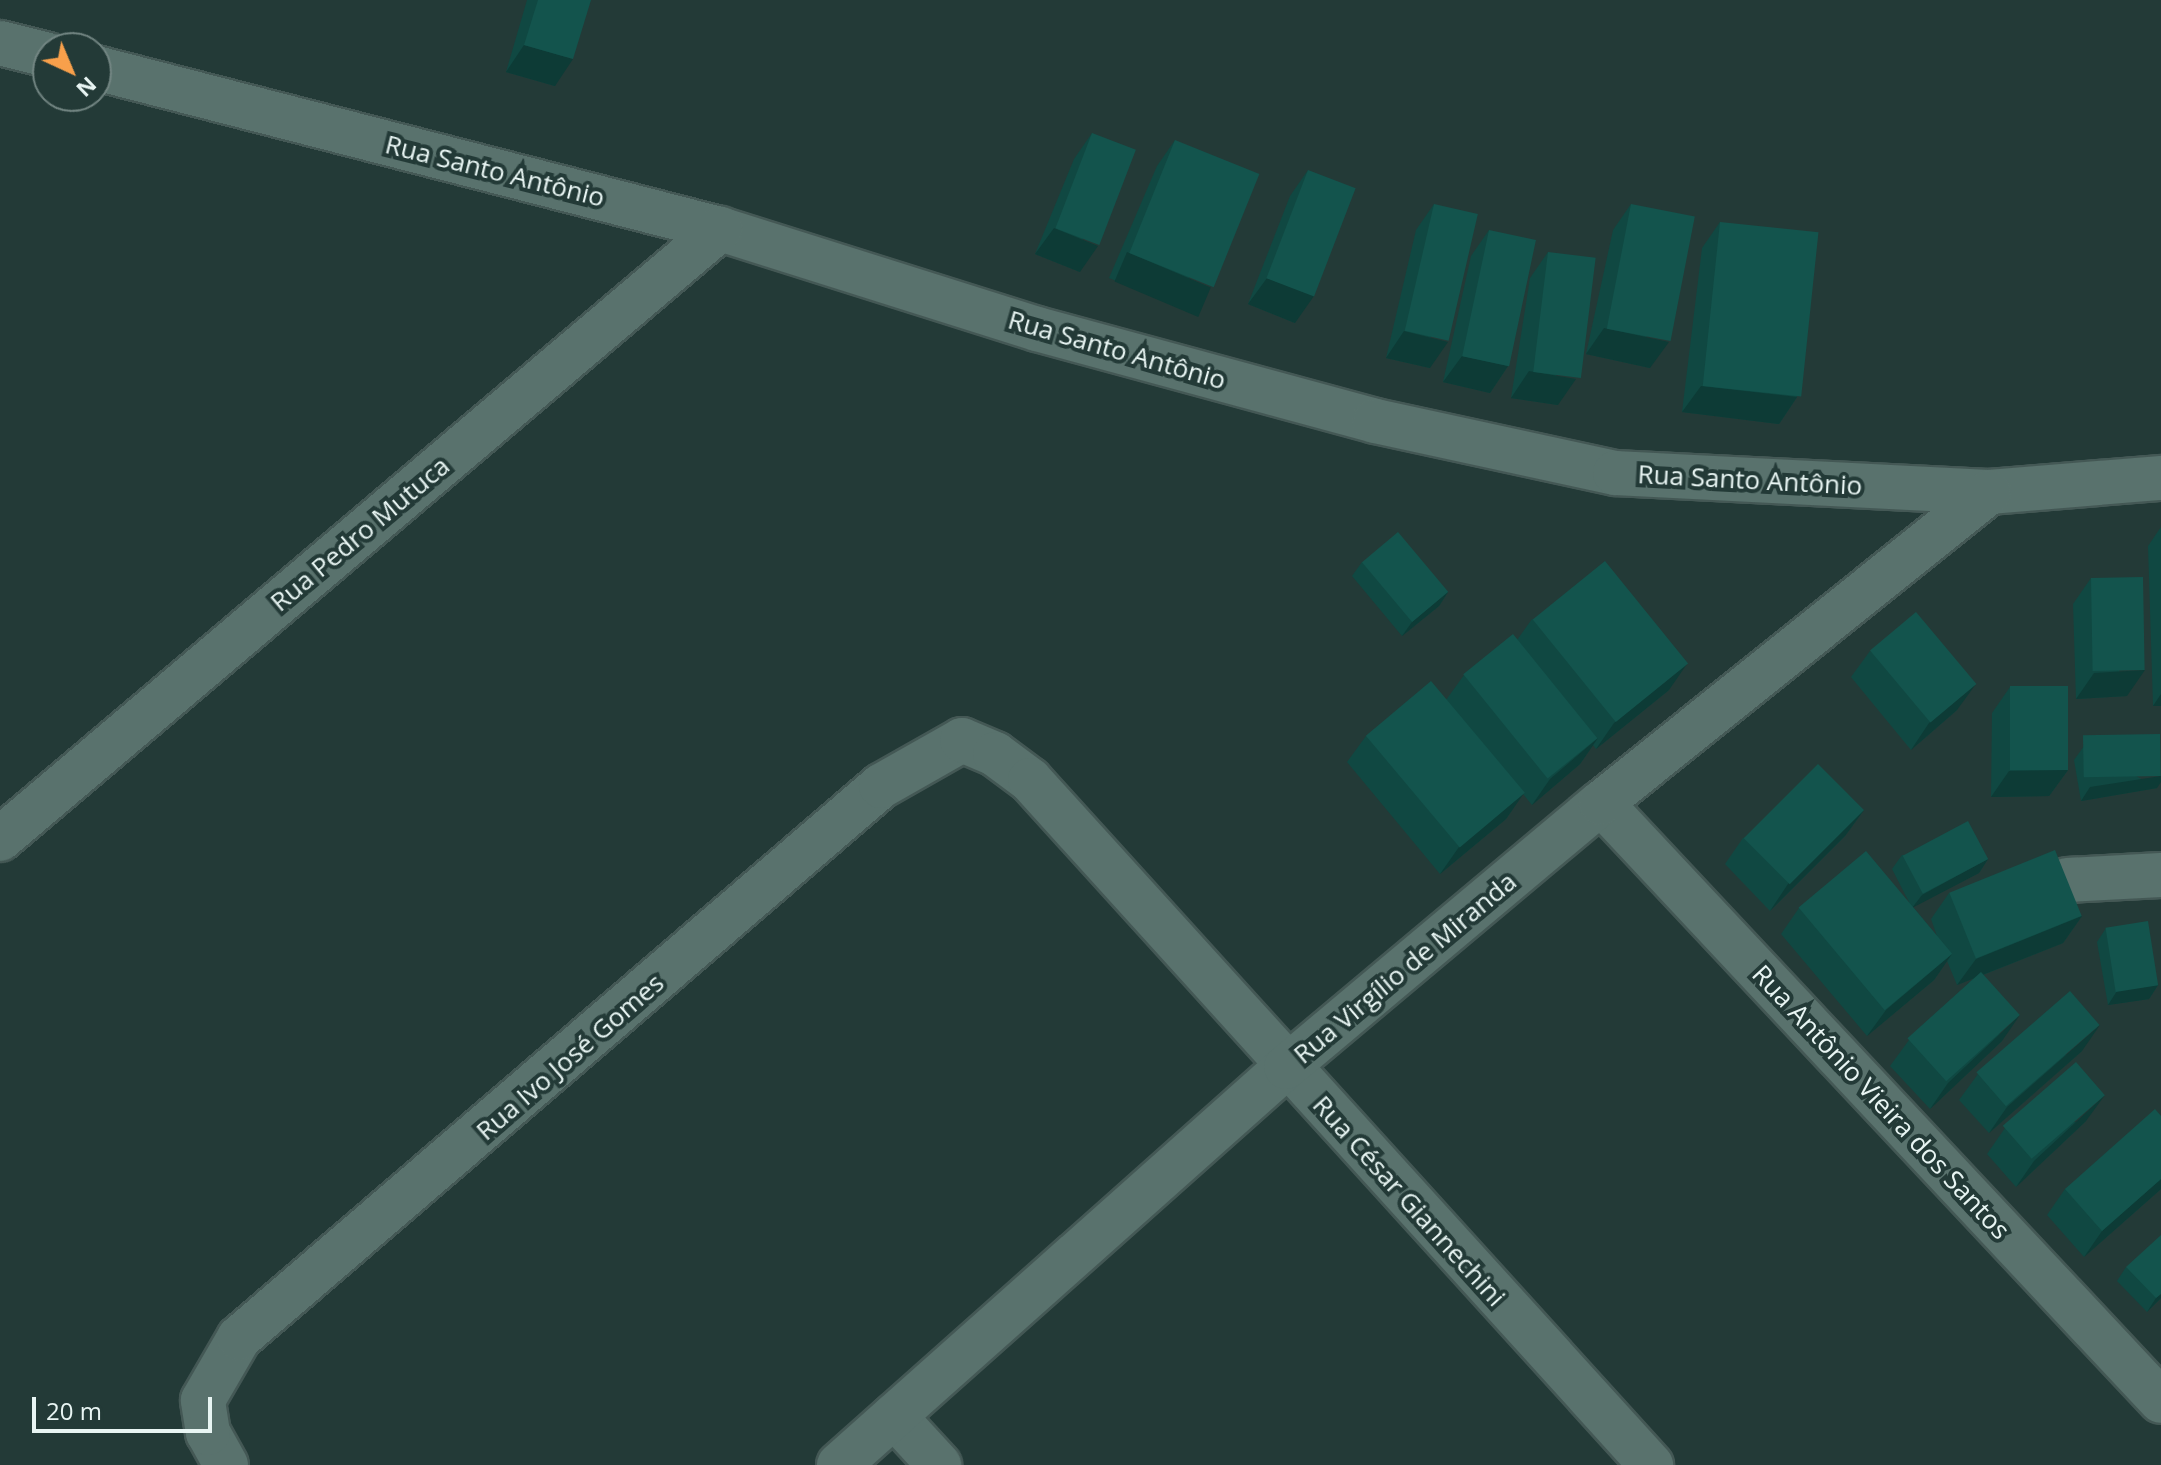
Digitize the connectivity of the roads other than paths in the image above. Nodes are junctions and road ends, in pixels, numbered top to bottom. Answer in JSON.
{"nodes":[{"id":1,"x":0,"y":43,"type":"edge"},
{"id":2,"x":32,"y":51,"type":"edge"},
{"id":3,"x":112,"y":72,"type":"edge"},
{"id":4,"x":720,"y":229,"type":"junction"},
{"id":5,"x":2161,"y":478,"type":"edge"},
{"id":6,"x":1989,"y":492,"type":"junction"},
{"id":7,"x":962,"y":740,"type":"joint"},
{"id":8,"x":1601,"y":803,"type":"junction"},
{"id":9,"x":0,"y":839,"type":"edge"},
{"id":10,"x":2161,"y":875,"type":"edge"},
{"id":11,"x":2067,"y":880,"type":"edge"},
{"id":12,"x":1286,"y":1067,"type":"junction"},
{"id":13,"x":2161,"y":1401,"type":"edge"},
{"id":14,"x":894,"y":1416,"type":"junction"},
{"id":15,"x":226,"y":1465,"type":"edge"},
{"id":16,"x":839,"y":1465,"type":"edge"},
{"id":17,"x":939,"y":1465,"type":"edge"},
{"id":18,"x":1651,"y":1465,"type":"edge"}],
"edges":[{"from":1,"to":2,"type":"street"},
{"from":3,"to":4,"type":"street","name":"Rua Santo Antônio"},
{"from":4,"to":6,"type":"street","name":"Rua Santo Antônio"},
{"from":4,"to":9,"type":"street","name":"Rua Pedro Mutuca"},
{"from":5,"to":6,"type":"street","name":"Rua Santo Antônio"},
{"from":6,"to":8,"type":"street","name":"Rua Virgílio de Miranda"},
{"from":7,"to":12,"type":"street","name":"Rua César Giannechini"},
{"from":7,"to":15,"type":"street","name":"Rua Ivo José Gomes"},
{"from":8,"to":12,"type":"street","name":"Rua Virgílio de Miranda"},
{"from":8,"to":13,"type":"street","name":"Rua Antônio Vieira dos Santos"},
{"from":10,"to":11,"type":"street"},
{"from":12,"to":14,"type":"street","name":"Rua Virgílio de Miranda"},
{"from":12,"to":18,"type":"street","name":"Rua César Giannechini"},
{"from":14,"to":16,"type":"street","name":"Rua Virgílio de Miranda"},
{"from":14,"to":17,"type":"street"}]}
